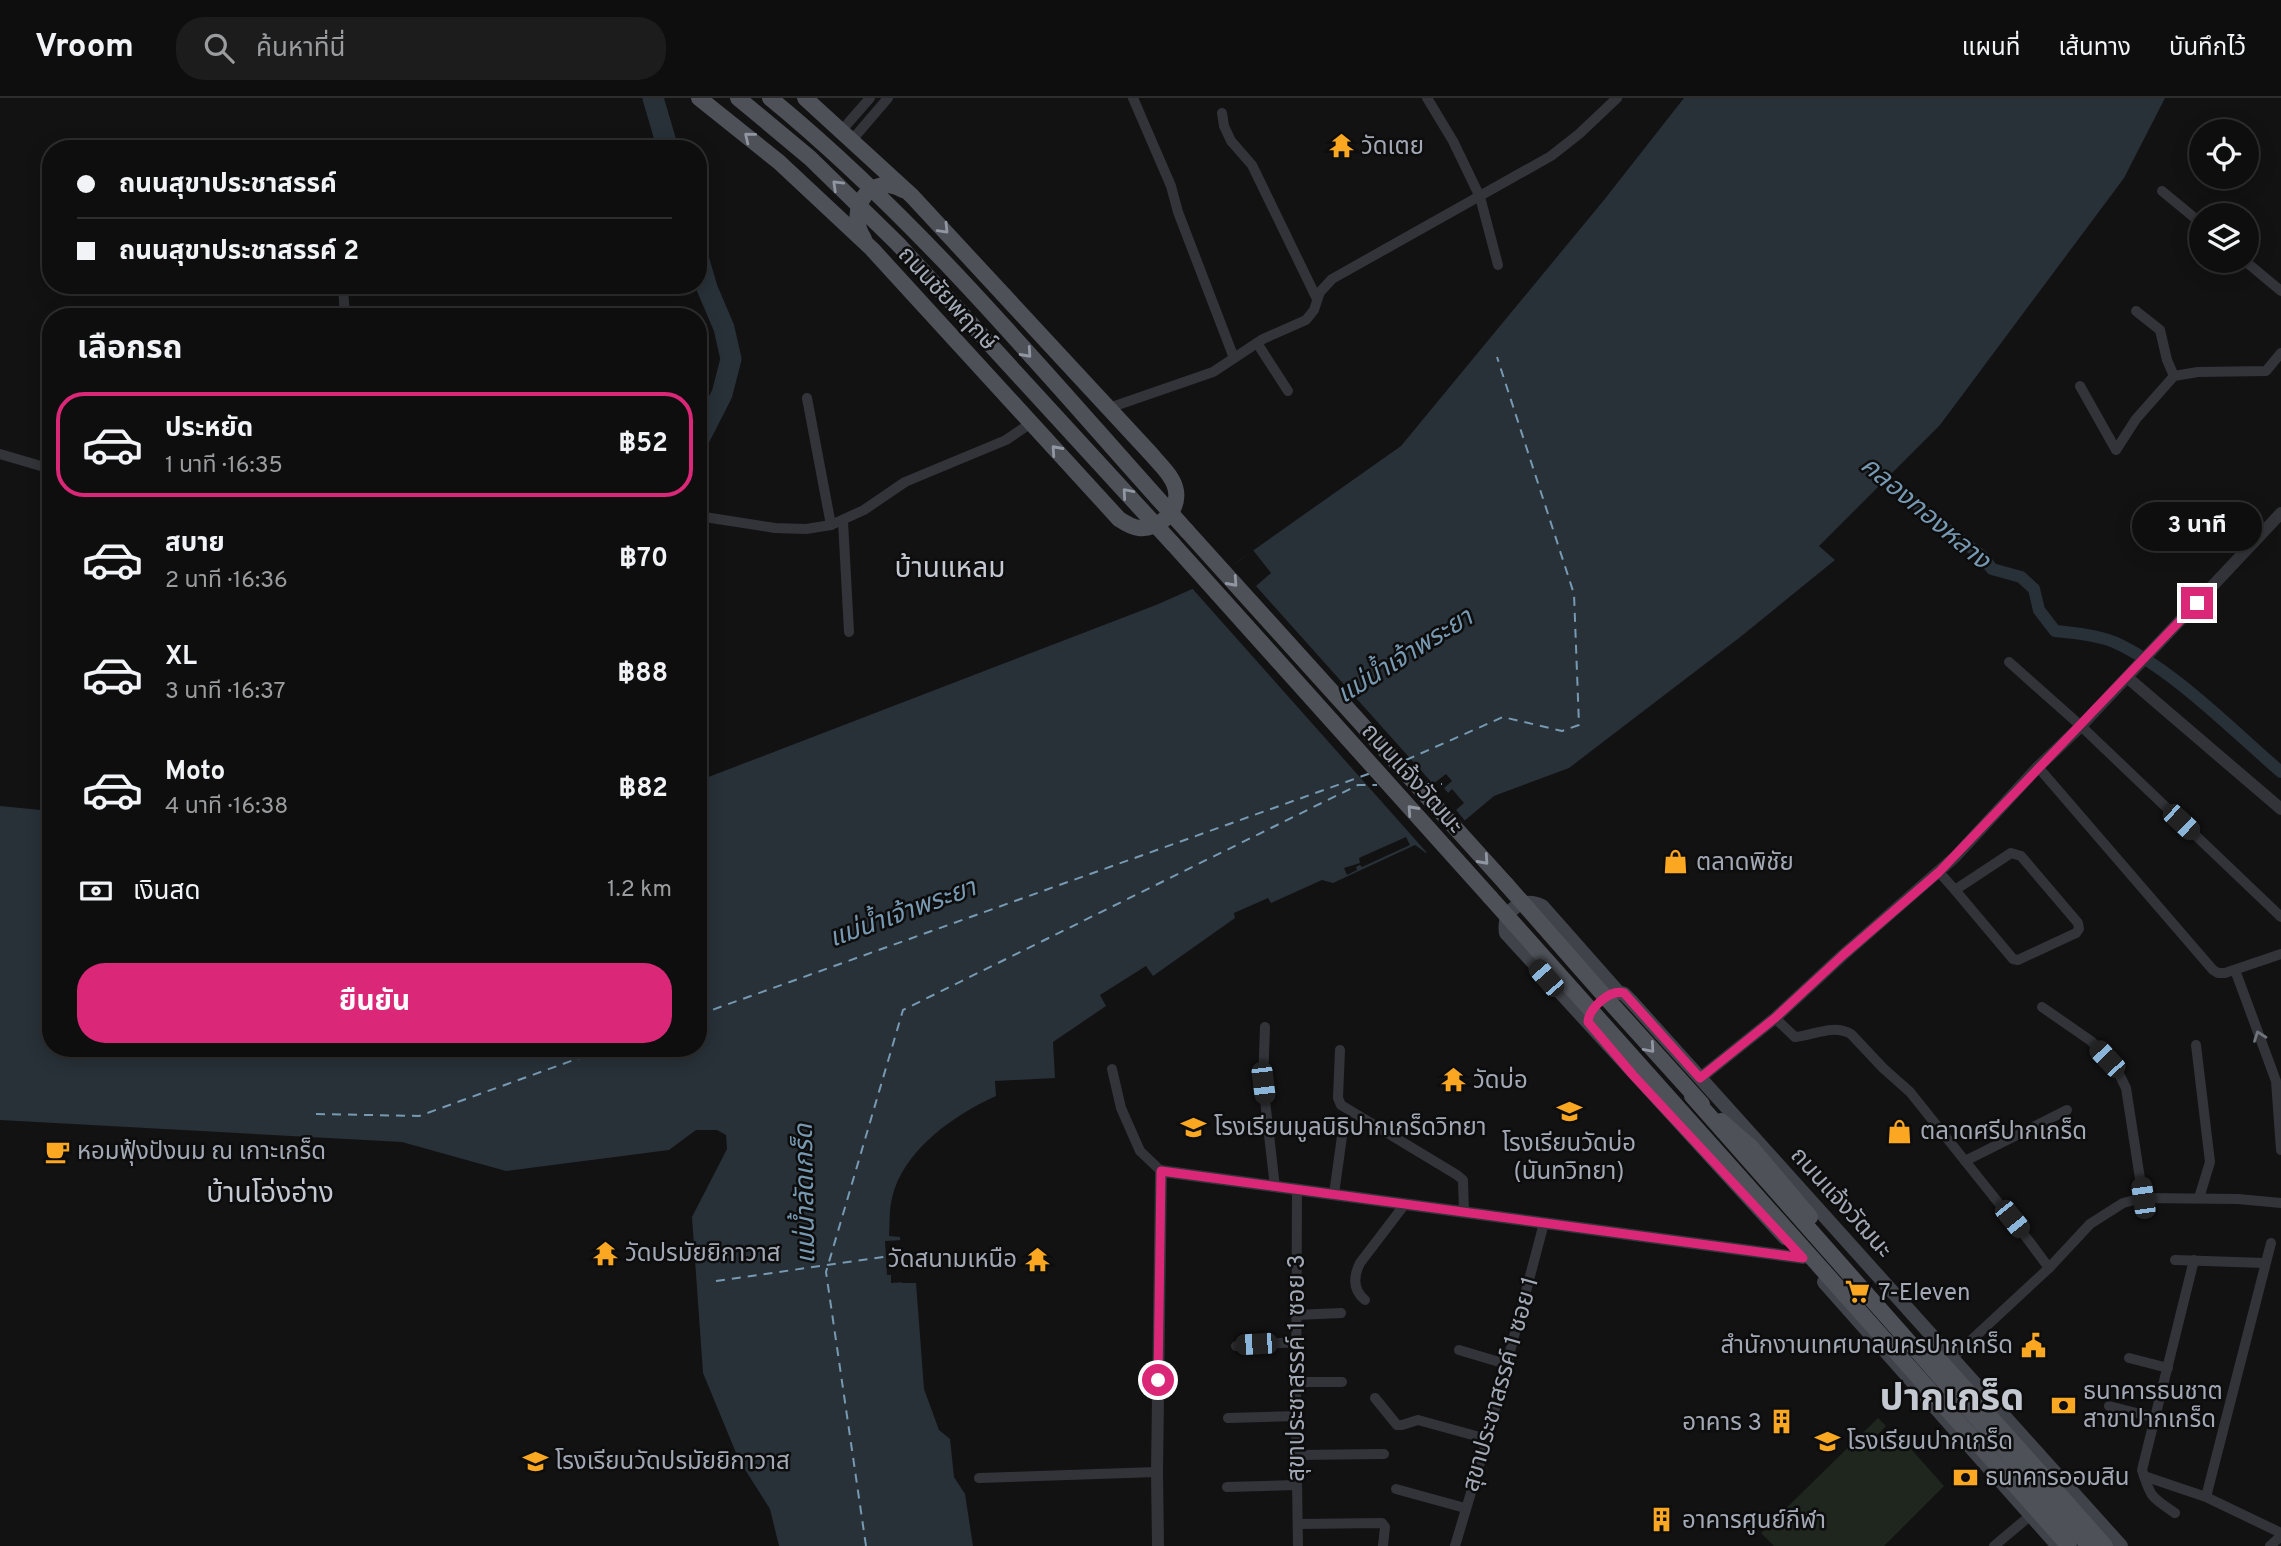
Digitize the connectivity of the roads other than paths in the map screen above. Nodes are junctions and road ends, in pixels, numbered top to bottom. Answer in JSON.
{"nodes":[{"id":1,"x":699,"y":98,"type":"edge"},
{"id":2,"x":738,"y":98,"type":"edge"},
{"id":3,"x":770,"y":98,"type":"edge"},
{"id":4,"x":805,"y":98,"type":"edge"},
{"id":5,"x":870,"y":98,"type":"edge"},
{"id":6,"x":888,"y":98,"type":"edge"},
{"id":7,"x":1133,"y":98,"type":"edge"},
{"id":8,"x":1427,"y":98,"type":"edge"},
{"id":9,"x":1617,"y":98,"type":"edge"},
{"id":10,"x":1222,"y":113,"type":"dead end"},
{"id":11,"x":847,"y":135,"type":"junction"},
{"id":12,"x":2162,"y":191,"type":"dead end"},
{"id":13,"x":912,"y":195,"type":"junction"},
{"id":14,"x":1480,"y":197,"type":"junction"},
{"id":15,"x":2189,"y":213,"type":"edge"},
{"id":16,"x":872,"y":249,"type":"junction"},
{"id":17,"x":1498,"y":265,"type":"dead end"},
{"id":18,"x":2259,"y":273,"type":"edge"},
{"id":19,"x":2281,"y":291,"type":"edge"},
{"id":20,"x":1317,"y":299,"type":"junction"},
{"id":21,"x":2136,"y":310,"type":"dead end"},
{"id":22,"x":1257,"y":343,"type":"junction"},
{"id":23,"x":2281,"y":353,"type":"edge"},
{"id":24,"x":1234,"y":358,"type":"junction"},
{"id":25,"x":2174,"y":376,"type":"junction"},
{"id":26,"x":2080,"y":386,"type":"dead end"},
{"id":27,"x":1289,"y":391,"type":"dead end"},
{"id":28,"x":807,"y":398,"type":"dead end"},
{"id":29,"x":1109,"y":408,"type":"junction"},
{"id":30,"x":1031,"y":423,"type":"junction"},
{"id":31,"x":0,"y":454,"type":"edge"},
{"id":32,"x":42,"y":467,"type":"edge"},
{"id":33,"x":2281,"y":513,"type":"edge"},
{"id":34,"x":707,"y":517,"type":"edge"},
{"id":35,"x":843,"y":521,"type":"junction"},
{"id":36,"x":831,"y":525,"type":"junction"},
{"id":37,"x":1187,"y":531,"type":"joint"},
{"id":38,"x":1172,"y":544,"type":"joint"},
{"id":39,"x":849,"y":632,"type":"dead end"},
{"id":40,"x":2010,"y":662,"type":"dead end"},
{"id":41,"x":2128,"y":678,"type":"junction"},
{"id":42,"x":2081,"y":726,"type":"junction"},
{"id":43,"x":2038,"y":767,"type":"junction"},
{"id":44,"x":2281,"y":809,"type":"edge"},
{"id":45,"x":1939,"y":872,"type":"junction"},
{"id":46,"x":1955,"y":890,"type":"junction"},
{"id":47,"x":2281,"y":917,"type":"edge"},
{"id":48,"x":2281,"y":954,"type":"edge"},
{"id":49,"x":2235,"y":970,"type":"junction"},
{"id":50,"x":1618,"y":992,"type":"junction"},
{"id":51,"x":2042,"y":1007,"type":"dead end"},
{"id":52,"x":1775,"y":1018,"type":"junction"},
{"id":53,"x":1587,"y":1020,"type":"junction"},
{"id":54,"x":1265,"y":1027,"type":"dead end"},
{"id":55,"x":2196,"y":1045,"type":"dead end"},
{"id":56,"x":1340,"y":1050,"type":"dead end"},
{"id":57,"x":1112,"y":1069,"type":"dead end"},
{"id":58,"x":1700,"y":1078,"type":"junction"},
{"id":59,"x":1692,"y":1096,"type":"junction"},
{"id":60,"x":2067,"y":1110,"type":"dead end"},
{"id":61,"x":1343,"y":1122,"type":"dead end"},
{"id":62,"x":2281,"y":1150,"type":"edge"},
{"id":63,"x":1965,"y":1161,"type":"junction"},
{"id":64,"x":1161,"y":1171,"type":"junction"},
{"id":65,"x":1275,"y":1187,"type":"junction"},
{"id":66,"x":1297,"y":1190,"type":"junction"},
{"id":67,"x":1334,"y":1194,"type":"junction"},
{"id":68,"x":2143,"y":1198,"type":"junction"},
{"id":69,"x":2199,"y":1198,"type":"junction"},
{"id":70,"x":2281,"y":1203,"type":"edge"},
{"id":71,"x":1405,"y":1204,"type":"junction"},
{"id":72,"x":1464,"y":1212,"type":"junction"},
{"id":73,"x":1544,"y":1223,"type":"junction"},
{"id":74,"x":1838,"y":1232,"type":"junction"},
{"id":75,"x":2271,"y":1243,"type":"dead end"},
{"id":76,"x":1803,"y":1258,"type":"junction"},
{"id":77,"x":2175,"y":1260,"type":"dead end"},
{"id":78,"x":2194,"y":1260,"type":"junction"},
{"id":79,"x":2265,"y":1262,"type":"junction"},
{"id":80,"x":2049,"y":1268,"type":"junction"},
{"id":81,"x":1365,"y":1300,"type":"dead end"},
{"id":82,"x":1341,"y":1313,"type":"dead end"},
{"id":83,"x":1296,"y":1315,"type":"junction"},
{"id":84,"x":1296,"y":1342,"type":"junction"},
{"id":85,"x":1236,"y":1346,"type":"dead end"},
{"id":86,"x":1459,"y":1350,"type":"dead end"},
{"id":87,"x":1952,"y":1358,"type":"junction"},
{"id":88,"x":2129,"y":1358,"type":"dead end"},
{"id":89,"x":1506,"y":1364,"type":"junction"},
{"id":90,"x":2168,"y":1368,"type":"junction"},
{"id":91,"x":1297,"y":1382,"type":"junction"},
{"id":92,"x":1342,"y":1382,"type":"dead end"},
{"id":93,"x":1375,"y":1398,"type":"dead end"},
{"id":94,"x":2109,"y":1406,"type":"dead end"},
{"id":95,"x":1296,"y":1416,"type":"junction"},
{"id":96,"x":1228,"y":1418,"type":"dead end"},
{"id":97,"x":2156,"y":1418,"type":"junction"},
{"id":98,"x":1487,"y":1439,"type":"junction"},
{"id":99,"x":1384,"y":1454,"type":"dead end"},
{"id":100,"x":1297,"y":1455,"type":"junction"},
{"id":101,"x":1157,"y":1472,"type":"junction"},
{"id":102,"x":2144,"y":1476,"type":"junction"},
{"id":103,"x":979,"y":1478,"type":"dead end"},
{"id":104,"x":1297,"y":1485,"type":"junction"},
{"id":105,"x":1227,"y":1487,"type":"dead end"},
{"id":106,"x":1396,"y":1489,"type":"dead end"},
{"id":107,"x":2206,"y":1497,"type":"junction"},
{"id":108,"x":1465,"y":1508,"type":"junction"},
{"id":109,"x":2175,"y":1514,"type":"dead end"},
{"id":110,"x":2031,"y":1515,"type":"junction"},
{"id":111,"x":1298,"y":1524,"type":"junction"},
{"id":112,"x":2281,"y":1534,"type":"edge"},
{"id":113,"x":1158,"y":1546,"type":"edge"},
{"id":114,"x":1298,"y":1546,"type":"edge"},
{"id":115,"x":1383,"y":1546,"type":"edge"},
{"id":116,"x":1455,"y":1546,"type":"edge"},
{"id":117,"x":1994,"y":1546,"type":"edge"},
{"id":118,"x":2058,"y":1546,"type":"edge"},
{"id":119,"x":2069,"y":1546,"type":"edge"},
{"id":120,"x":2088,"y":1546,"type":"edge"},
{"id":121,"x":2105,"y":1546,"type":"edge"},
{"id":122,"x":2121,"y":1546,"type":"edge"},
{"id":123,"x":2270,"y":1546,"type":"edge"}],
"edges":[{"from":16,"to":1,"type":"main road","name":"ถนนชัยพฤกษ์","one_way":true},
{"from":38,"to":2,"type":"main road","name":"ถนนชัยพฤกษ์","one_way":true,"bridge":true},
{"from":3,"to":37,"type":"main road","name":"ถนนชัยพฤกษ์","one_way":true,"bridge":true},
{"from":4,"to":11,"type":"main road","name":"ถนนชัยพฤกษ์"},
{"from":5,"to":11,"type":"street"},
{"from":6,"to":11,"type":"street"},
{"from":7,"to":24,"type":"street"},
{"from":8,"to":14,"type":"street"},
{"from":9,"to":14,"type":"street"},
{"from":10,"to":20,"type":"street"},
{"from":11,"to":13,"type":"main road","name":"ถนนชัยพฤกษ์"},
{"from":12,"to":15,"type":"street"},
{"from":13,"to":16,"type":"main road"},
{"from":13,"to":29,"type":"main road","name":"ถนนชัยพฤกษ์","one_way":true},
{"from":14,"to":17,"type":"street"},
{"from":14,"to":20,"type":"street"},
{"from":16,"to":30,"type":"main road","name":"ถนนชัยพฤกษ์"},
{"from":18,"to":19,"type":"street"},
{"from":20,"to":22,"type":"street"},
{"from":21,"to":25,"type":"street"},
{"from":22,"to":24,"type":"street"},
{"from":22,"to":27,"type":"street"},
{"from":23,"to":25,"type":"street"},
{"from":24,"to":29,"type":"street"},
{"from":25,"to":26,"type":"street"},
{"from":28,"to":36,"type":"street"},
{"from":29,"to":30,"type":"main road","name":"ถนนชัยพฤกษ์","one_way":true},
{"from":30,"to":35,"type":"street"},
{"from":31,"to":32,"type":"street"},
{"from":33,"to":41,"type":"street"},
{"from":34,"to":36,"type":"street"},
{"from":35,"to":36,"type":"street"},
{"from":35,"to":39,"type":"street"},
{"from":37,"to":59,"type":"main road","name":"ถนนแจ้งวัฒนะ","one_way":true,"bridge":true},
{"from":119,"to":38,"type":"main road","name":"ถนนแจ้งวัฒนะ","one_way":true,"bridge":true},
{"from":40,"to":42,"type":"street"},
{"from":41,"to":42,"type":"street"},
{"from":41,"to":44,"type":"street"},
{"from":42,"to":43,"type":"street"},
{"from":42,"to":47,"type":"street"},
{"from":43,"to":45,"type":"street"},
{"from":43,"to":49,"type":"street"},
{"from":45,"to":46,"type":"street"},
{"from":45,"to":52,"type":"street"},
{"from":46,"to":46,"type":"street"},
{"from":48,"to":49,"type":"street"},
{"from":62,"to":49,"type":"street","one_way":true},
{"from":50,"to":53,"type":"main road"},
{"from":50,"to":53,"type":"main road","name":"ถนนแจ้งวัฒนะ"},
{"from":50,"to":58,"type":"main road","name":"ถนนแจ้งวัฒนะ"},
{"from":51,"to":68,"type":"street"},
{"from":52,"to":58,"type":"street"},
{"from":52,"to":63,"type":"street"},
{"from":53,"to":76,"type":"main road","name":"ถนนแจ้งวัฒนะ"},
{"from":54,"to":65,"type":"street"},
{"from":55,"to":69,"type":"street"},
{"from":56,"to":72,"type":"street"},
{"from":57,"to":64,"type":"street"},
{"from":58,"to":74,"type":"main road","name":"ถนนแจ้งวัฒนะ"},
{"from":59,"to":120,"type":"main road","name":"ถนนแจ้งวัฒนะ","bridge":true},
{"from":59,"to":121,"type":"main road","bridge":true},
{"from":60,"to":63,"type":"street"},
{"from":61,"to":67,"type":"street"},
{"from":63,"to":80,"type":"street"},
{"from":64,"to":65,"type":"street"},
{"from":64,"to":101,"type":"street"},
{"from":65,"to":66,"type":"street"},
{"from":66,"to":67,"type":"street"},
{"from":66,"to":83,"type":"street","name":"สุขาประชาสรรค์ 1 ซอย 3"},
{"from":67,"to":71,"type":"street"},
{"from":68,"to":69,"type":"street"},
{"from":68,"to":80,"type":"street"},
{"from":69,"to":70,"type":"street"},
{"from":71,"to":72,"type":"street"},
{"from":71,"to":81,"type":"street"},
{"from":72,"to":73,"type":"street"},
{"from":73,"to":76,"type":"street"},
{"from":73,"to":89,"type":"street","name":"สุขาประชาสรรค์ 1 ซอย 1"},
{"from":74,"to":76,"type":"main road"},
{"from":74,"to":87,"type":"main road","name":"ถนนแจ้งวัฒนะ"},
{"from":75,"to":79,"type":"street"},
{"from":76,"to":110,"type":"main road","name":"ถนนแจ้งวัฒนะ"},
{"from":77,"to":78,"type":"street"},
{"from":78,"to":79,"type":"street"},
{"from":78,"to":90,"type":"street"},
{"from":79,"to":107,"type":"street"},
{"from":80,"to":87,"type":"street"},
{"from":82,"to":83,"type":"street"},
{"from":83,"to":84,"type":"street","name":"สุขาประชาสรรค์ 1 ซอย 3"},
{"from":84,"to":85,"type":"street"},
{"from":84,"to":91,"type":"street","name":"สุขาประชาสรรค์ 1 ซอย 3"},
{"from":86,"to":89,"type":"street"},
{"from":87,"to":122,"type":"main road","name":"ถนนแจ้งวัฒนะ"},
{"from":88,"to":90,"type":"street"},
{"from":89,"to":98,"type":"street","name":"สุขาประชาสรรค์ 1 ซอย 1"},
{"from":90,"to":97,"type":"street"},
{"from":91,"to":92,"type":"street"},
{"from":91,"to":95,"type":"street","name":"สุขาประชาสรรค์ 1 ซอย 3"},
{"from":93,"to":98,"type":"street"},
{"from":94,"to":97,"type":"street"},
{"from":95,"to":96,"type":"street"},
{"from":95,"to":100,"type":"street","name":"สุขาประชาสรรค์ 1 ซอย 3"},
{"from":97,"to":102,"type":"street"},
{"from":98,"to":108,"type":"street","name":"สุขาประชาสรรค์ 1 ซอย 1"},
{"from":99,"to":100,"type":"street"},
{"from":100,"to":104,"type":"street","name":"สุขาประชาสรรค์ 1 ซอย 3"},
{"from":101,"to":103,"type":"street"},
{"from":101,"to":113,"type":"street"},
{"from":102,"to":107,"type":"street"},
{"from":102,"to":109,"type":"street"},
{"from":104,"to":105,"type":"street"},
{"from":104,"to":111,"type":"street","name":"สุขาประชาสรรค์ 1 ซอย 3"},
{"from":106,"to":108,"type":"street"},
{"from":107,"to":112,"type":"street"},
{"from":108,"to":116,"type":"street","name":"สุขาประชาสรรค์ 1 ซอย 1"},
{"from":110,"to":117,"type":"street"},
{"from":110,"to":118,"type":"main road","name":"ถนนแจ้งวัฒนะ"},
{"from":111,"to":114,"type":"street","name":"สุขาประชาสรรค์ 1 ซอย 3"},
{"from":111,"to":115,"type":"street"},
{"from":112,"to":123,"type":"street"}]}
